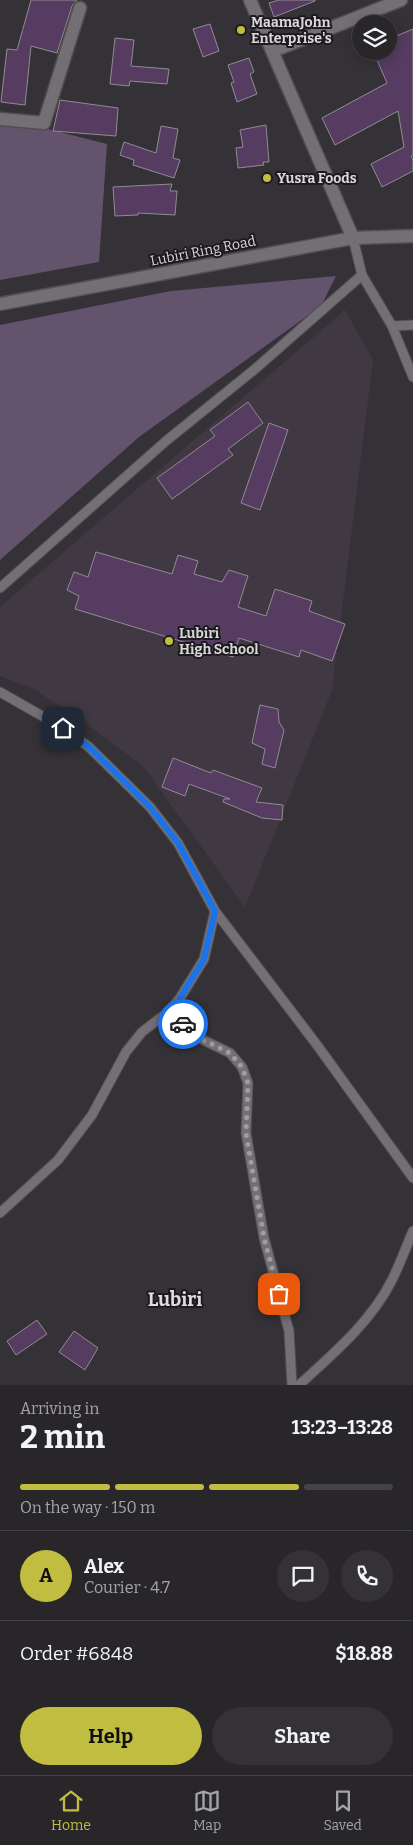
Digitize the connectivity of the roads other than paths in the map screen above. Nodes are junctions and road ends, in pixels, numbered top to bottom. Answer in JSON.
{"nodes":[{"id":1,"x":250,"y":0,"type":"edge"},
{"id":2,"x":401,"y":0,"type":"edge"},
{"id":3,"x":80,"y":8,"type":"dead end"},
{"id":4,"x":273,"y":51,"type":"junction"},
{"id":5,"x":0,"y":119,"type":"edge"},
{"id":6,"x":413,"y":236,"type":"edge"},
{"id":7,"x":353,"y":238,"type":"junction"},
{"id":8,"x":362,"y":275,"type":"junction"},
{"id":9,"x":0,"y":304,"type":"edge"},
{"id":10,"x":413,"y":325,"type":"edge"},
{"id":11,"x":392,"y":326,"type":"junction"},
{"id":12,"x":413,"y":377,"type":"edge"},
{"id":13,"x":0,"y":588,"type":"edge"},
{"id":14,"x":0,"y":692,"type":"edge"},
{"id":15,"x":215,"y":911,"type":"junction"},
{"id":16,"x":180,"y":998,"type":"junction"},
{"id":17,"x":413,"y":1178,"type":"edge"},
{"id":18,"x":0,"y":1213,"type":"edge"},
{"id":19,"x":413,"y":1231,"type":"edge"},
{"id":20,"x":292,"y":1385,"type":"edge"},
{"id":21,"x":298,"y":1385,"type":"edge"}],
"edges":[{"from":1,"to":4,"type":"street"},
{"from":2,"to":4,"type":"street"},
{"from":3,"to":5,"type":"street"},
{"from":4,"to":7,"type":"street"},
{"from":6,"to":7,"type":"street","name":"Lubiri Ring Road"},
{"from":7,"to":8,"type":"lane"},
{"from":7,"to":9,"type":"street","name":"Lubiri Ring Road"},
{"from":8,"to":11,"type":"lane"},
{"from":8,"to":13,"type":"lane"},
{"from":10,"to":11,"type":"lane"},
{"from":11,"to":12,"type":"lane"},
{"from":14,"to":15,"type":"lane"},
{"from":15,"to":16,"type":"lane"},
{"from":15,"to":17,"type":"lane"},
{"from":16,"to":18,"type":"lane"},
{"from":16,"to":20,"type":"lane"},
{"from":19,"to":21,"type":"lane"}]}
